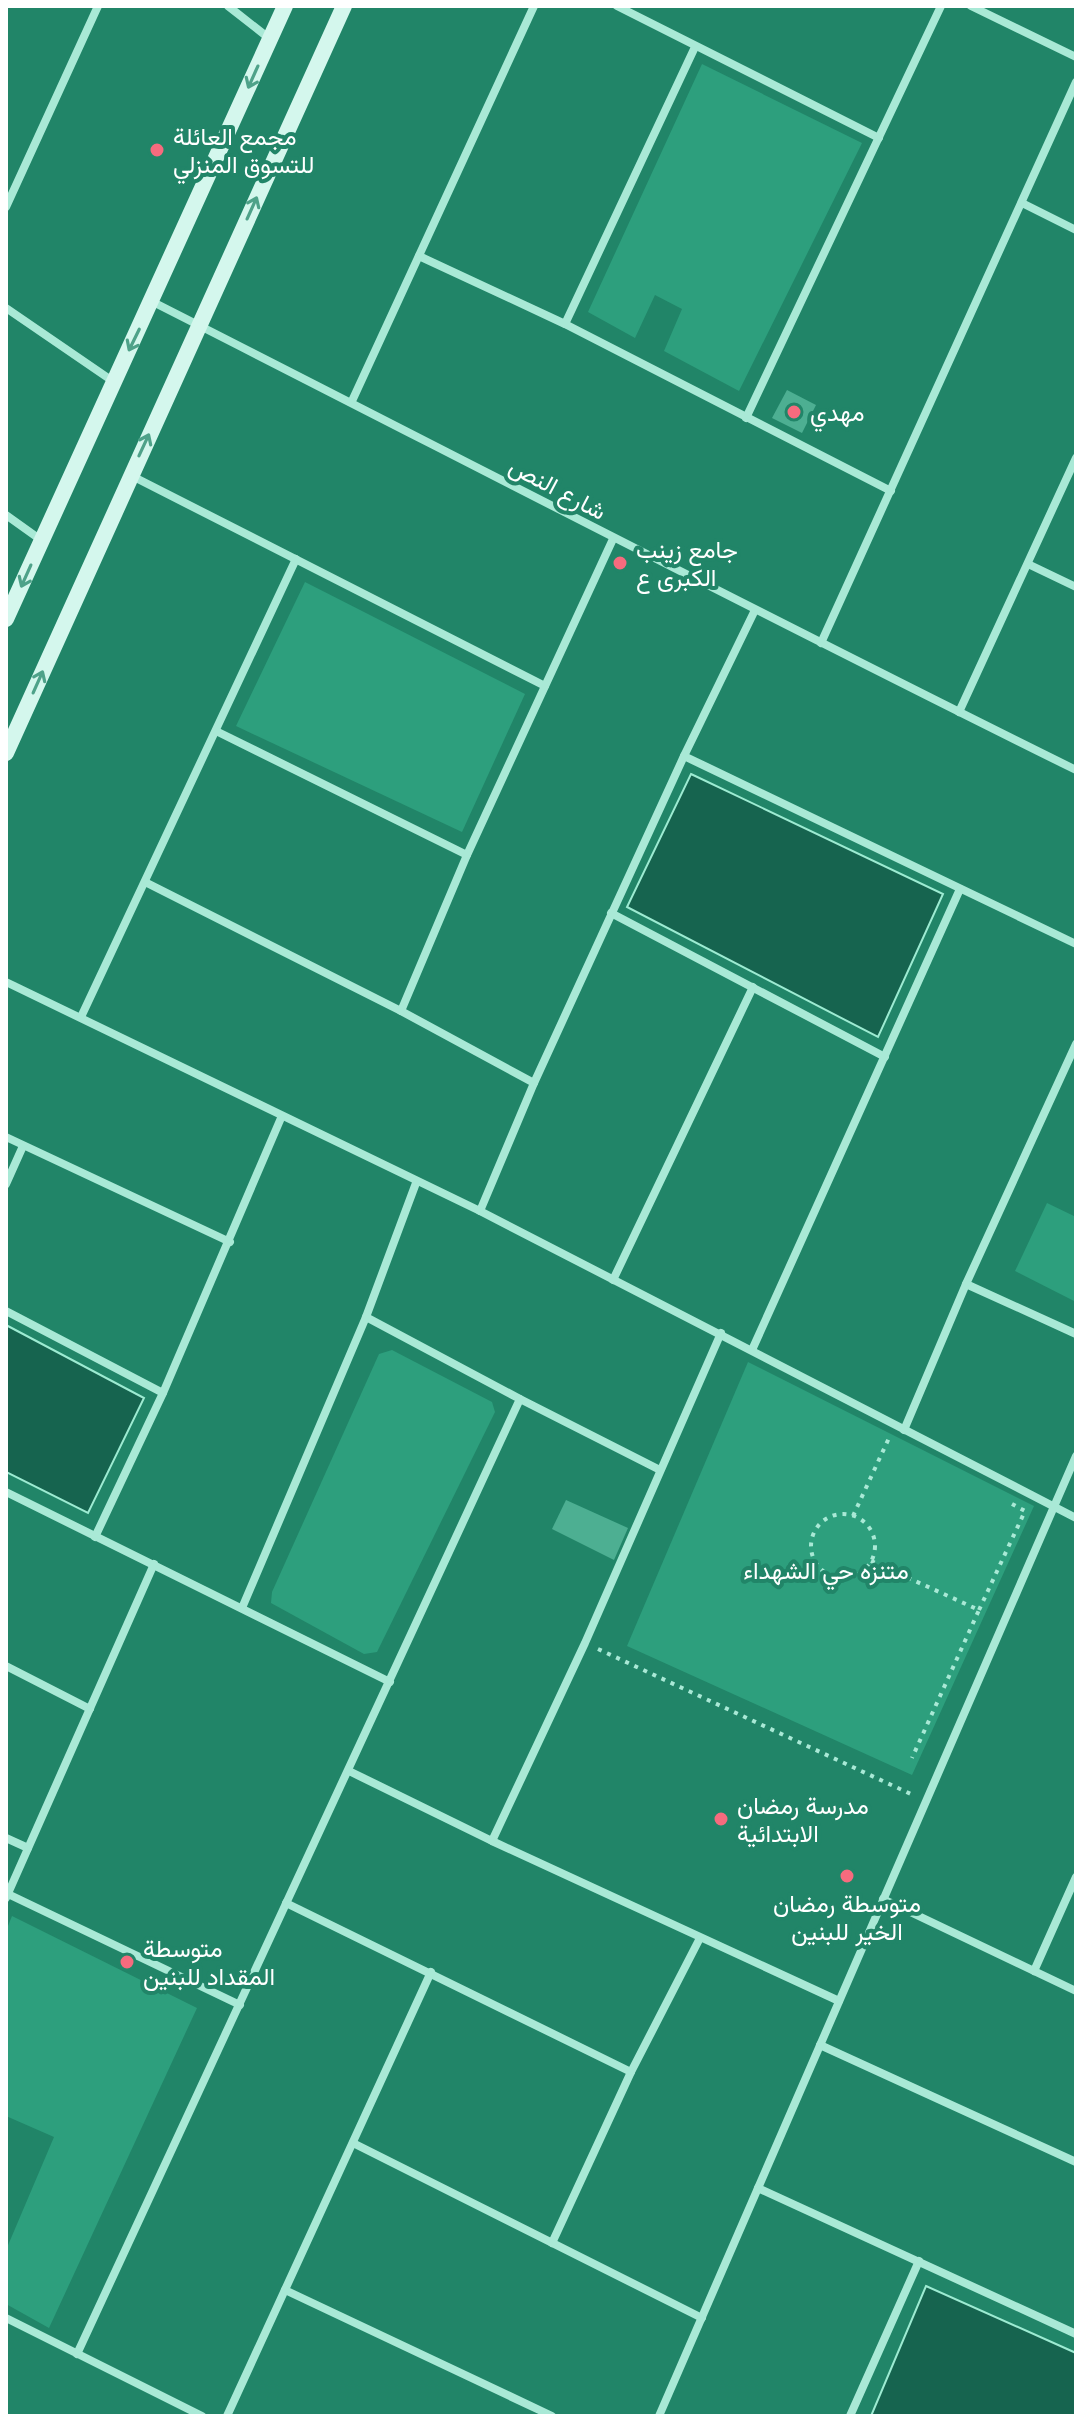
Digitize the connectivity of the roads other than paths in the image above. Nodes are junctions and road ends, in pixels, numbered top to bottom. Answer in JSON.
{"nodes":[{"id":1,"x":98,"y":6,"type":"edge"},
{"id":2,"x":228,"y":6,"type":"edge"},
{"id":3,"x":285,"y":6,"type":"edge"},
{"id":4,"x":344,"y":6,"type":"edge"},
{"id":5,"x":534,"y":6,"type":"edge"},
{"id":6,"x":617,"y":6,"type":"edge"},
{"id":7,"x":941,"y":6,"type":"edge"},
{"id":8,"x":971,"y":6,"type":"edge"},
{"id":9,"x":270,"y":39,"type":"junction"},
{"id":10,"x":695,"y":47,"type":"junction"},
{"id":11,"x":1076,"y":57,"type":"edge"},
{"id":12,"x":1076,"y":82,"type":"edge"},
{"id":13,"x":879,"y":138,"type":"junction"},
{"id":14,"x":1022,"y":203,"type":"junction"},
{"id":15,"x":6,"y":207,"type":"edge"},
{"id":16,"x":1076,"y":230,"type":"edge"},
{"id":17,"x":419,"y":256,"type":"junction"},
{"id":18,"x":153,"y":302,"type":"junction"},
{"id":19,"x":6,"y":308,"type":"edge"},
{"id":20,"x":565,"y":324,"type":"junction"},
{"id":21,"x":199,"y":325,"type":"junction"},
{"id":22,"x":114,"y":382,"type":"junction"},
{"id":23,"x":352,"y":401,"type":"junction"},
{"id":24,"x":746,"y":418,"type":"junction"},
{"id":25,"x":1076,"y":458,"type":"edge"},
{"id":26,"x":131,"y":475,"type":"junction"},
{"id":27,"x":891,"y":491,"type":"junction"},
{"id":28,"x":6,"y":515,"type":"edge"},
{"id":29,"x":613,"y":539,"type":"junction"},
{"id":30,"x":42,"y":540,"type":"junction"},
{"id":31,"x":296,"y":559,"type":"junction"},
{"id":32,"x":1028,"y":564,"type":"junction"},
{"id":33,"x":1076,"y":587,"type":"edge"},
{"id":34,"x":755,"y":610,"type":"junction"},
{"id":35,"x":6,"y":619,"type":"edge"},
{"id":36,"x":821,"y":643,"type":"junction"},
{"id":37,"x":545,"y":686,"type":"junction"},
{"id":38,"x":959,"y":712,"type":"junction"},
{"id":39,"x":216,"y":731,"type":"junction"},
{"id":40,"x":6,"y":753,"type":"edge"},
{"id":41,"x":684,"y":756,"type":"junction"},
{"id":42,"x":1076,"y":770,"type":"edge"},
{"id":43,"x":467,"y":855,"type":"junction"},
{"id":44,"x":145,"y":882,"type":"junction"},
{"id":45,"x":960,"y":889,"type":"junction"},
{"id":46,"x":611,"y":913,"type":"junction"},
{"id":47,"x":1076,"y":944,"type":"edge"},
{"id":48,"x":6,"y":982,"type":"edge"},
{"id":49,"x":753,"y":987,"type":"junction"},
{"id":50,"x":401,"y":1011,"type":"junction"},
{"id":51,"x":81,"y":1017,"type":"junction"},
{"id":52,"x":1076,"y":1044,"type":"edge"},
{"id":53,"x":885,"y":1057,"type":"junction"},
{"id":54,"x":534,"y":1083,"type":"junction"},
{"id":55,"x":281,"y":1118,"type":"junction"},
{"id":56,"x":6,"y":1137,"type":"edge"},
{"id":57,"x":23,"y":1146,"type":"junction"},
{"id":58,"x":416,"y":1183,"type":"junction"},
{"id":59,"x":6,"y":1184,"type":"edge"},
{"id":60,"x":480,"y":1211,"type":"junction"},
{"id":61,"x":230,"y":1242,"type":"junction"},
{"id":62,"x":613,"y":1280,"type":"junction"},
{"id":63,"x":966,"y":1284,"type":"junction"},
{"id":64,"x":6,"y":1311,"type":"edge"},
{"id":65,"x":366,"y":1317,"type":"junction"},
{"id":66,"x":721,"y":1333,"type":"junction"},
{"id":67,"x":1076,"y":1334,"type":"edge"},
{"id":68,"x":752,"y":1350,"type":"junction"},
{"id":69,"x":163,"y":1393,"type":"junction"},
{"id":70,"x":520,"y":1399,"type":"junction"},
{"id":71,"x":900,"y":1427,"type":"junction"},
{"id":72,"x":1076,"y":1456,"type":"edge"},
{"id":73,"x":660,"y":1470,"type":"junction"},
{"id":74,"x":6,"y":1492,"type":"edge"},
{"id":75,"x":1054,"y":1508,"type":"junction"},
{"id":76,"x":1076,"y":1518,"type":"edge"},
{"id":77,"x":95,"y":1537,"type":"junction"},
{"id":78,"x":154,"y":1564,"type":"junction"},
{"id":79,"x":242,"y":1608,"type":"junction"},
{"id":80,"x":6,"y":1666,"type":"edge"},
{"id":81,"x":390,"y":1682,"type":"junction"},
{"id":82,"x":90,"y":1709,"type":"junction"},
{"id":83,"x":349,"y":1771,"type":"junction"},
{"id":84,"x":6,"y":1838,"type":"edge"},
{"id":85,"x":492,"y":1841,"type":"junction"},
{"id":86,"x":28,"y":1848,"type":"junction"},
{"id":87,"x":1076,"y":1877,"type":"edge"},
{"id":88,"x":7,"y":1896,"type":"edge"},
{"id":89,"x":883,"y":1899,"type":"junction"},
{"id":90,"x":286,"y":1903,"type":"junction"},
{"id":91,"x":700,"y":1938,"type":"junction"},
{"id":92,"x":1034,"y":1971,"type":"junction"},
{"id":93,"x":431,"y":1972,"type":"junction"},
{"id":94,"x":1076,"y":1991,"type":"edge"},
{"id":95,"x":839,"y":2001,"type":"junction"},
{"id":96,"x":240,"y":2005,"type":"junction"},
{"id":97,"x":820,"y":2045,"type":"junction"},
{"id":98,"x":631,"y":2072,"type":"junction"},
{"id":99,"x":353,"y":2143,"type":"junction"},
{"id":100,"x":1076,"y":2162,"type":"edge"},
{"id":101,"x":758,"y":2188,"type":"junction"},
{"id":102,"x":552,"y":2243,"type":"junction"},
{"id":103,"x":919,"y":2261,"type":"junction"},
{"id":104,"x":285,"y":2290,"type":"junction"},
{"id":105,"x":6,"y":2318,"type":"edge"},
{"id":106,"x":702,"y":2318,"type":"junction"},
{"id":107,"x":1076,"y":2334,"type":"edge"},
{"id":108,"x":77,"y":2354,"type":"junction"},
{"id":109,"x":202,"y":2416,"type":"edge"},
{"id":110,"x":227,"y":2416,"type":"edge"},
{"id":111,"x":552,"y":2416,"type":"edge"},
{"id":112,"x":659,"y":2416,"type":"edge"},
{"id":113,"x":850,"y":2416,"type":"edge"}],
"edges":[{"from":1,"to":15,"type":"street"},
{"from":2,"to":9,"type":"street"},
{"from":3,"to":9,"type":"main road"},
{"from":21,"to":4,"type":"main road","one_way":true},
{"from":5,"to":17,"type":"street"},
{"from":6,"to":10,"type":"street"},
{"from":7,"to":13,"type":"street"},
{"from":8,"to":11,"type":"street"},
{"from":9,"to":18,"type":"main road","one_way":true},
{"from":10,"to":13,"type":"street"},
{"from":10,"to":20,"type":"street"},
{"from":12,"to":14,"type":"street"},
{"from":13,"to":24,"type":"street"},
{"from":14,"to":16,"type":"street"},
{"from":14,"to":27,"type":"street"},
{"from":17,"to":20,"type":"street"},
{"from":17,"to":23,"type":"street"},
{"from":18,"to":21,"type":"street","name":"شارع النص"},
{"from":18,"to":22,"type":"main road","one_way":true},
{"from":19,"to":22,"type":"street"},
{"from":20,"to":24,"type":"street"},
{"from":21,"to":23,"type":"street","name":"شارع النص"},
{"from":26,"to":21,"type":"main road","one_way":true},
{"from":22,"to":30,"type":"main road"},
{"from":23,"to":29,"type":"street","name":"شارع النص"},
{"from":24,"to":27,"type":"street"},
{"from":25,"to":32,"type":"street"},
{"from":26,"to":31,"type":"street"},
{"from":40,"to":26,"type":"main road","one_way":true},
{"from":27,"to":36,"type":"street"},
{"from":28,"to":30,"type":"street"},
{"from":29,"to":34,"type":"street","name":"شارع النص"},
{"from":29,"to":37,"type":"street"},
{"from":30,"to":35,"type":"main road","one_way":true},
{"from":31,"to":37,"type":"street"},
{"from":31,"to":39,"type":"street"},
{"from":32,"to":33,"type":"street"},
{"from":32,"to":38,"type":"street"},
{"from":34,"to":36,"type":"street","name":"شارع النص"},
{"from":34,"to":41,"type":"street"},
{"from":36,"to":38,"type":"street","name":"شارع النص"},
{"from":37,"to":43,"type":"street"},
{"from":38,"to":42,"type":"street","name":"شارع النص"},
{"from":39,"to":43,"type":"street"},
{"from":39,"to":44,"type":"street"},
{"from":41,"to":45,"type":"street"},
{"from":41,"to":46,"type":"street"},
{"from":43,"to":50,"type":"street"},
{"from":44,"to":50,"type":"street"},
{"from":44,"to":51,"type":"street"},
{"from":45,"to":47,"type":"street"},
{"from":45,"to":53,"type":"street"},
{"from":46,"to":49,"type":"street"},
{"from":46,"to":54,"type":"street"},
{"from":48,"to":51,"type":"street"},
{"from":49,"to":53,"type":"street"},
{"from":49,"to":62,"type":"street"},
{"from":50,"to":54,"type":"street"},
{"from":51,"to":55,"type":"street"},
{"from":52,"to":63,"type":"street"},
{"from":53,"to":68,"type":"street"},
{"from":54,"to":60,"type":"street"},
{"from":55,"to":58,"type":"street"},
{"from":55,"to":61,"type":"street"},
{"from":56,"to":57,"type":"street"},
{"from":57,"to":59,"type":"street"},
{"from":57,"to":61,"type":"street"},
{"from":58,"to":60,"type":"street"},
{"from":58,"to":65,"type":"street"},
{"from":60,"to":62,"type":"street"},
{"from":61,"to":69,"type":"street"},
{"from":62,"to":66,"type":"street"},
{"from":63,"to":67,"type":"street"},
{"from":63,"to":71,"type":"street"},
{"from":64,"to":69,"type":"street"},
{"from":65,"to":70,"type":"street"},
{"from":65,"to":79,"type":"street"},
{"from":66,"to":68,"type":"street"},
{"from":66,"to":73,"type":"street"},
{"from":68,"to":71,"type":"street"},
{"from":69,"to":77,"type":"street"},
{"from":70,"to":73,"type":"street"},
{"from":70,"to":81,"type":"street"},
{"from":71,"to":75,"type":"street"},
{"from":72,"to":75,"type":"street"},
{"from":73,"to":85,"type":"street"},
{"from":74,"to":77,"type":"street"},
{"from":75,"to":76,"type":"street"},
{"from":75,"to":89,"type":"street"},
{"from":77,"to":78,"type":"street"},
{"from":78,"to":79,"type":"street"},
{"from":78,"to":82,"type":"street"},
{"from":79,"to":81,"type":"street"},
{"from":80,"to":82,"type":"street"},
{"from":81,"to":83,"type":"street"},
{"from":82,"to":86,"type":"street"},
{"from":83,"to":85,"type":"street"},
{"from":83,"to":90,"type":"street"},
{"from":84,"to":86,"type":"street"},
{"from":85,"to":91,"type":"street"},
{"from":86,"to":88,"type":"street"},
{"from":87,"to":92,"type":"street"},
{"from":88,"to":96,"type":"street"},
{"from":89,"to":92,"type":"street"},
{"from":89,"to":95,"type":"street"},
{"from":90,"to":93,"type":"street"},
{"from":90,"to":96,"type":"street"},
{"from":91,"to":95,"type":"street"},
{"from":91,"to":98,"type":"street"},
{"from":92,"to":94,"type":"street"},
{"from":93,"to":98,"type":"street"},
{"from":93,"to":99,"type":"street"},
{"from":95,"to":97,"type":"street"},
{"from":96,"to":108,"type":"street"},
{"from":97,"to":100,"type":"street"},
{"from":97,"to":101,"type":"street"},
{"from":98,"to":102,"type":"street"},
{"from":99,"to":102,"type":"street"},
{"from":99,"to":104,"type":"street"},
{"from":101,"to":103,"type":"street"},
{"from":101,"to":106,"type":"street"},
{"from":102,"to":106,"type":"street"},
{"from":103,"to":107,"type":"street"},
{"from":103,"to":113,"type":"street"},
{"from":104,"to":110,"type":"street"},
{"from":104,"to":111,"type":"street"},
{"from":105,"to":108,"type":"street"},
{"from":106,"to":112,"type":"street"},
{"from":108,"to":109,"type":"street"}]}
